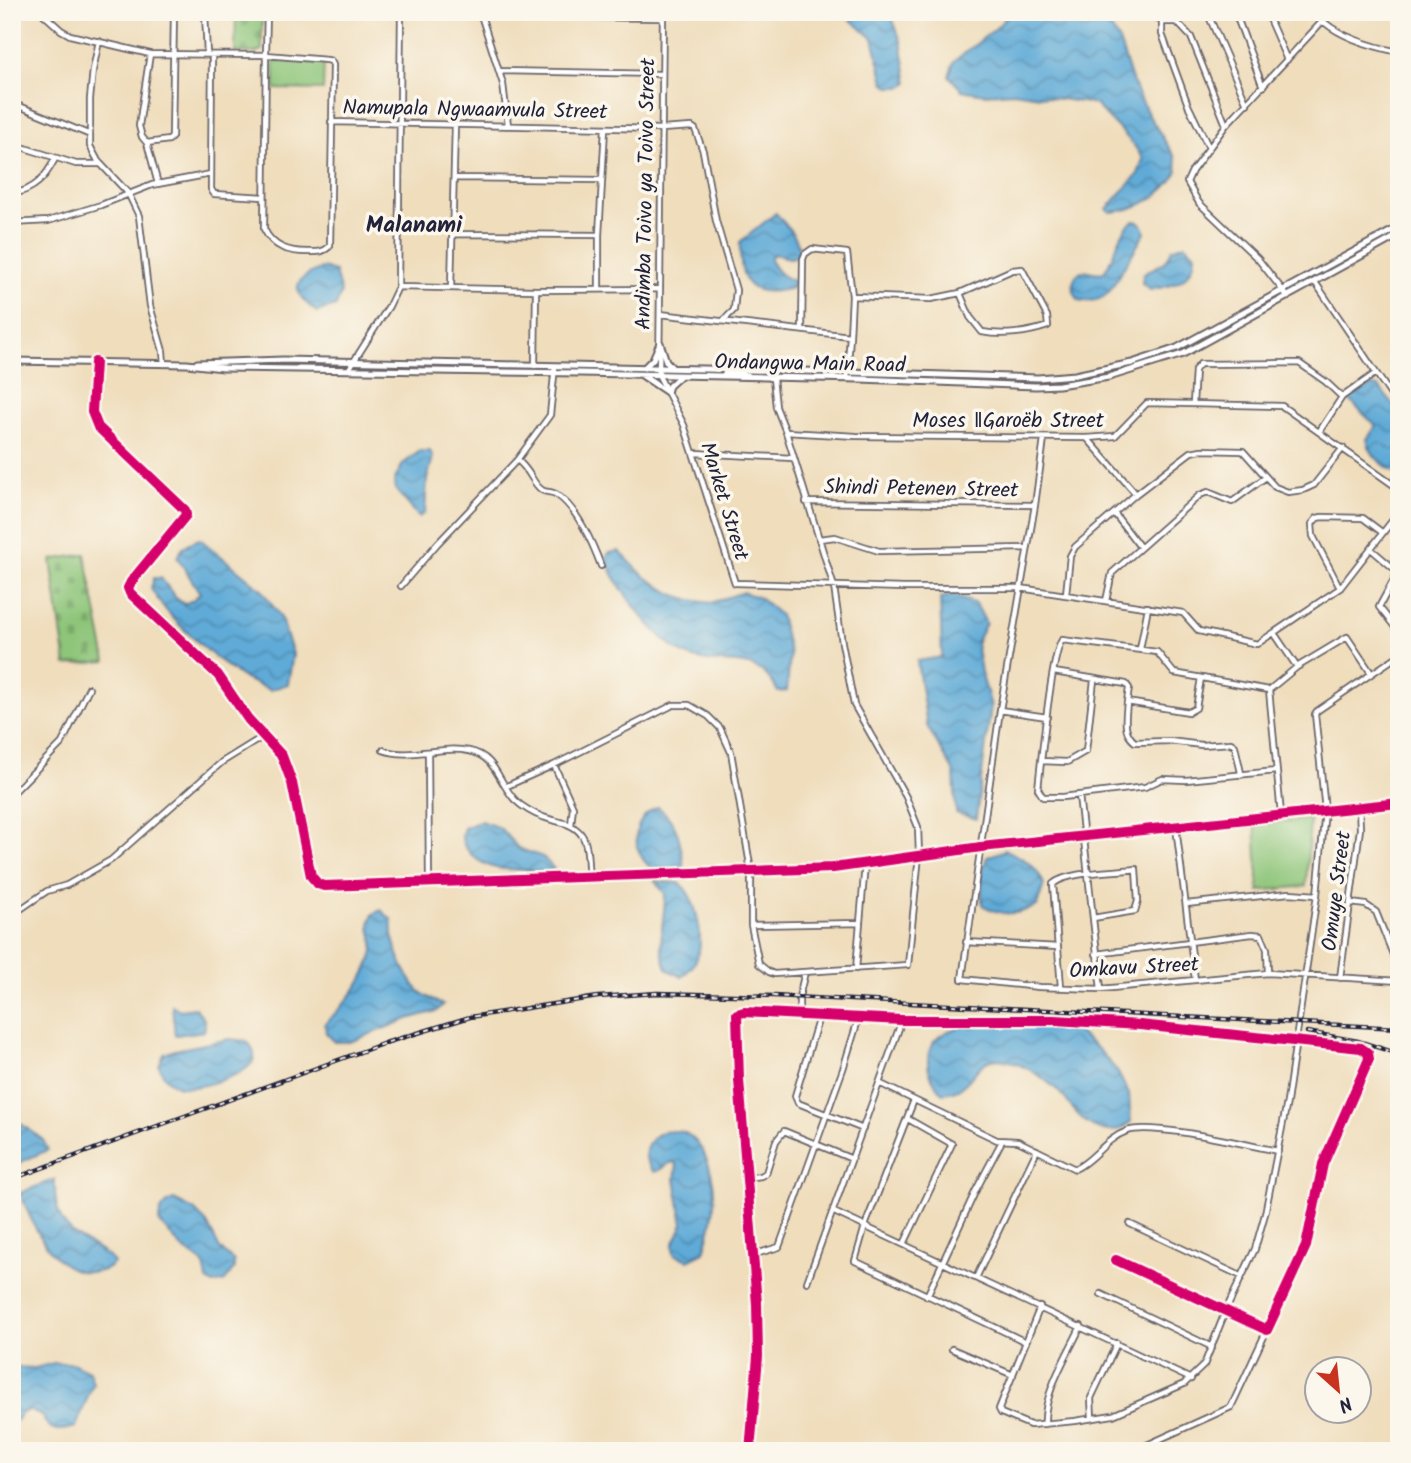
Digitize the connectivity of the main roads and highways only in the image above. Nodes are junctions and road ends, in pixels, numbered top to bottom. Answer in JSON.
{"nodes":[{"id":1,"x":1399,"y":227,"type":"edge"},
{"id":2,"x":1399,"y":235,"type":"edge"},
{"id":3,"x":1285,"y":294,"type":"junction"},
{"id":4,"x":12,"y":361,"type":"edge"},
{"id":5,"x":187,"y":364,"type":"junction"},
{"id":6,"x":480,"y":365,"type":"junction"},
{"id":7,"x":644,"y":368,"type":"junction"},
{"id":8,"x":672,"y":369,"type":"junction"},
{"id":9,"x":554,"y":370,"type":"junction"},
{"id":10,"x":480,"y":373,"type":"junction"},
{"id":11,"x":1075,"y":375,"type":"junction"},
{"id":12,"x":643,"y":376,"type":"junction"},
{"id":13,"x":680,"y":377,"type":"junction"},
{"id":14,"x":1076,"y":383,"type":"junction"}],
"edges":[{"from":1,"to":3,"type":"main road","name":"Ondangwa Main Road"},
{"from":2,"to":3,"type":"main road","name":"Ondangwa Main Road"},
{"from":3,"to":11,"type":"main road","name":"Ondangwa Main Road"},
{"from":3,"to":14,"type":"main road","name":"Ondangwa Main Road"},
{"from":4,"to":5,"type":"main road","name":"Ondangwa Main Road"},
{"from":5,"to":6,"type":"main road","name":"Ondangwa Main Road"},
{"from":5,"to":10,"type":"main road","name":"Ondangwa Main Road"},
{"from":6,"to":9,"type":"main road","name":"Ondangwa Main Road"},
{"from":6,"to":10,"type":"main road"},
{"from":7,"to":8,"type":"main road","name":"Ondangwa Main Road"},
{"from":7,"to":8,"type":"main road"},
{"from":7,"to":9,"type":"main road","name":"Ondangwa Main Road"},
{"from":8,"to":11,"type":"main road","name":"Ondangwa Main Road"},
{"from":9,"to":10,"type":"main road","name":"Ondangwa Main Road"},
{"from":9,"to":12,"type":"main road","name":"Ondangwa Main Road"},
{"from":11,"to":14,"type":"main road"},
{"from":12,"to":13,"type":"main road","name":"Ondangwa Main Road"},
{"from":12,"to":13,"type":"main road"},
{"from":13,"to":14,"type":"main road","name":"Ondangwa Main Road"}]}
